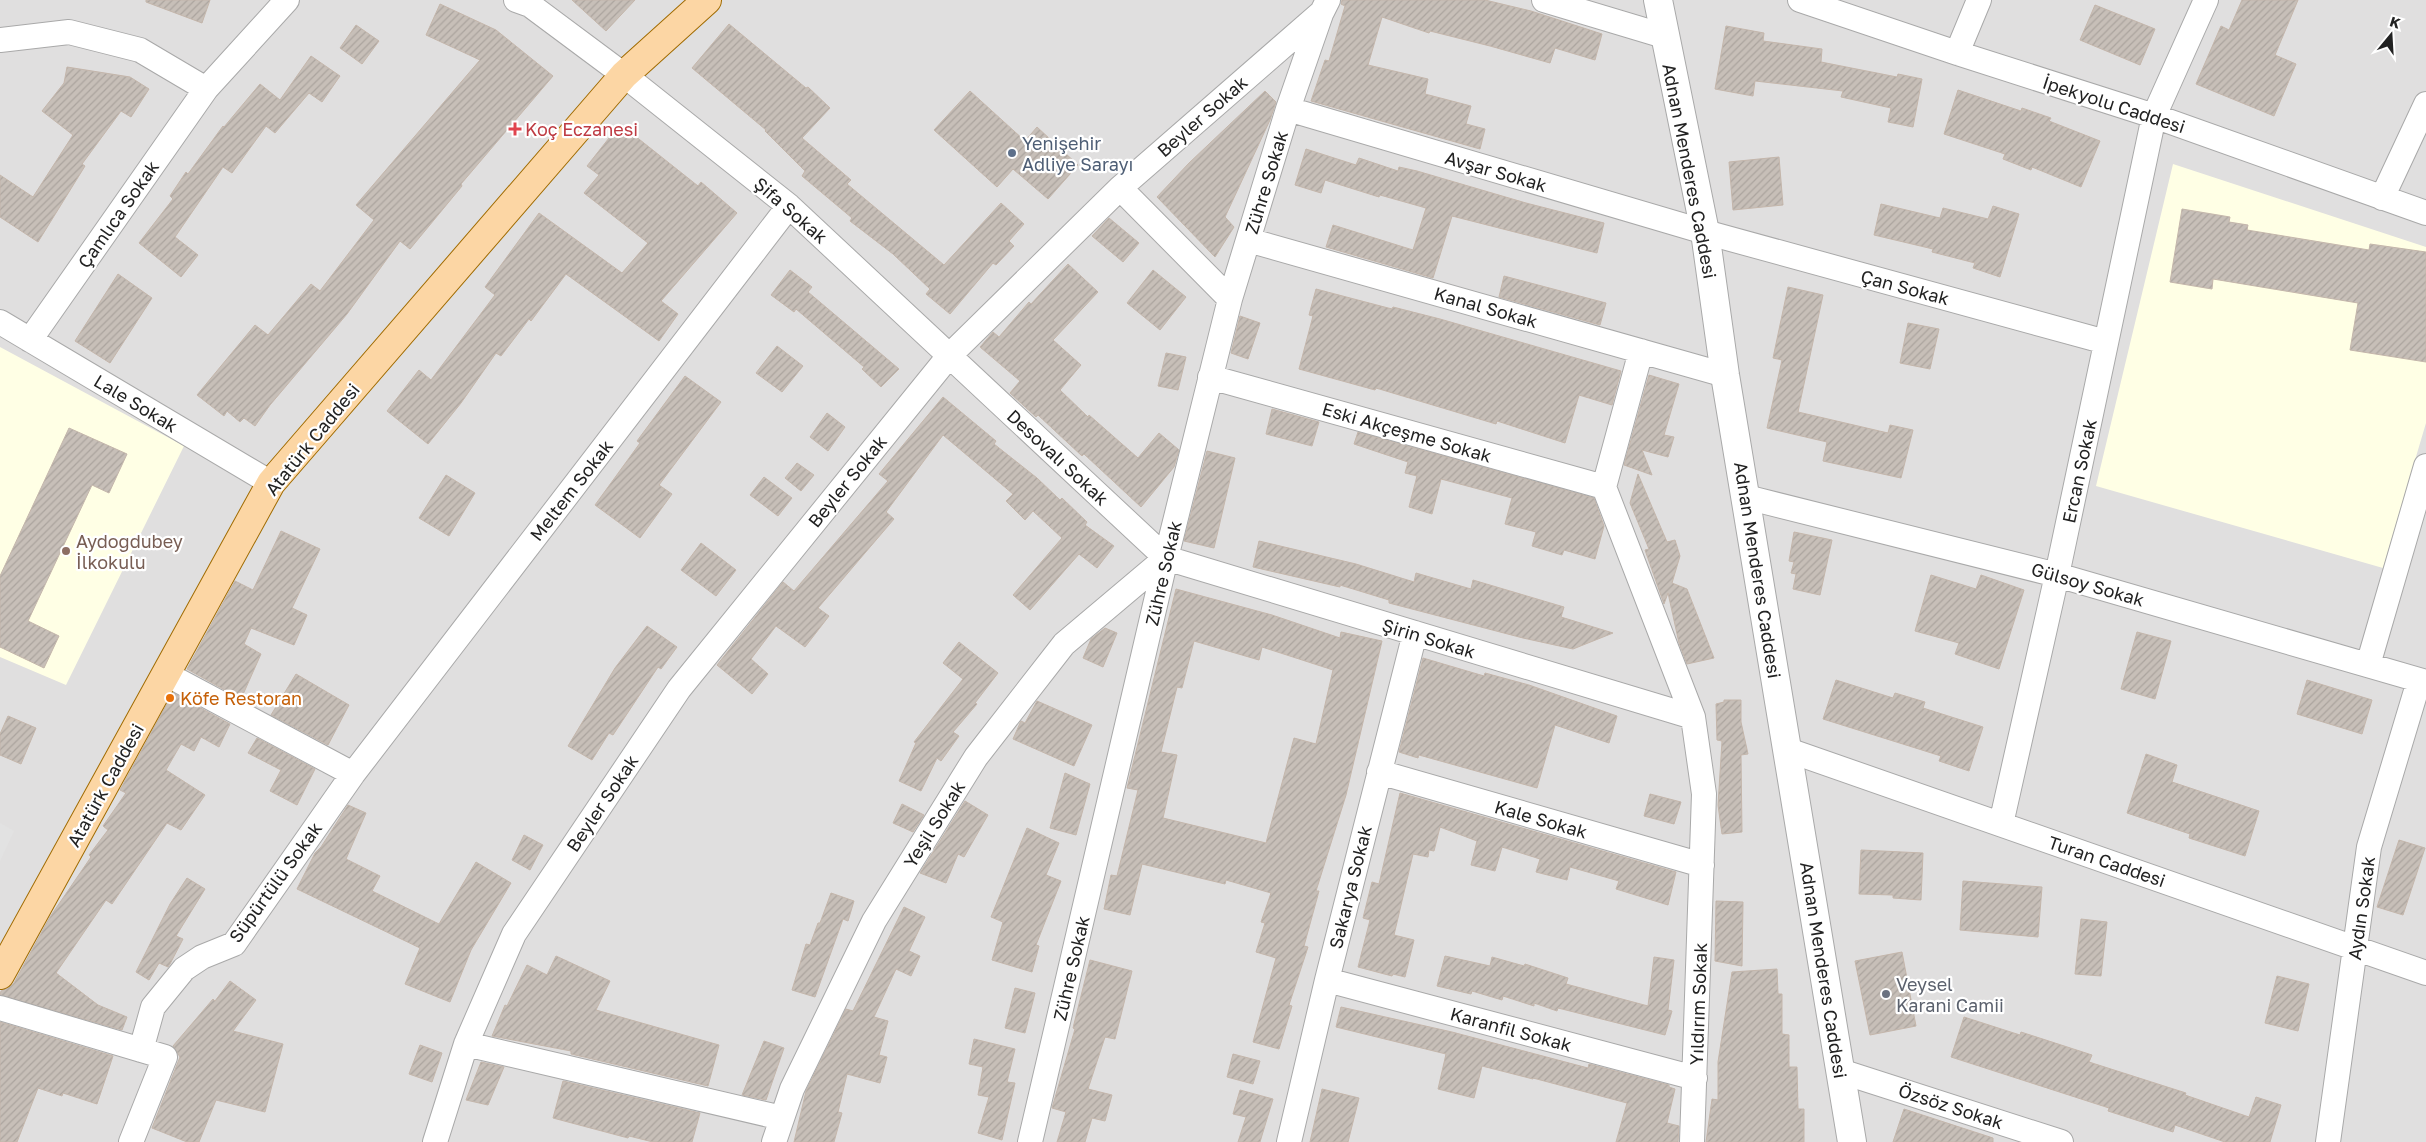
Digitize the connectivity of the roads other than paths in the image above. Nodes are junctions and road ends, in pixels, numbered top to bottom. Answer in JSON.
{"nodes":[{"id":1,"x":287,"y":0,"type":"edge"},
{"id":2,"x":516,"y":0,"type":"edge"},
{"id":3,"x":707,"y":0,"type":"edge"},
{"id":4,"x":1544,"y":0,"type":"edge"},
{"id":5,"x":1658,"y":0,"type":"edge"},
{"id":6,"x":1800,"y":0,"type":"edge"},
{"id":7,"x":1979,"y":0,"type":"edge"},
{"id":8,"x":2206,"y":0,"type":"edge"},
{"id":9,"x":1325,"y":6,"type":"edge"},
{"id":10,"x":1664,"y":36,"type":"junction"},
{"id":11,"x":0,"y":40,"type":"edge"},
{"id":12,"x":1957,"y":53,"type":"junction"},
{"id":13,"x":624,"y":75,"type":"junction"},
{"id":14,"x":206,"y":89,"type":"junction"},
{"id":15,"x":2426,"y":104,"type":"edge"},
{"id":16,"x":1288,"y":109,"type":"junction"},
{"id":17,"x":2154,"y":116,"type":"junction"},
{"id":18,"x":1120,"y":188,"type":"junction"},
{"id":19,"x":2382,"y":198,"type":"junction"},
{"id":20,"x":789,"y":206,"type":"junction"},
{"id":21,"x":2426,"y":213,"type":"edge"},
{"id":22,"x":1705,"y":232,"type":"junction"},
{"id":23,"x":1248,"y":240,"type":"junction"},
{"id":24,"x":1230,"y":299,"type":"junction"},
{"id":25,"x":0,"y":322,"type":"edge"},
{"id":26,"x":30,"y":340,"type":"junction"},
{"id":27,"x":2106,"y":342,"type":"junction"},
{"id":28,"x":1641,"y":351,"type":"junction"},
{"id":29,"x":949,"y":356,"type":"junction"},
{"id":30,"x":1725,"y":375,"type":"junction"},
{"id":31,"x":1210,"y":377,"type":"junction"},
{"id":32,"x":2426,"y":466,"type":"edge"},
{"id":33,"x":271,"y":483,"type":"junction"},
{"id":34,"x":1604,"y":487,"type":"junction"},
{"id":35,"x":1746,"y":497,"type":"junction"},
{"id":36,"x":1166,"y":558,"type":"junction"},
{"id":37,"x":2057,"y":575,"type":"junction"},
{"id":38,"x":1415,"y":634,"type":"junction"},
{"id":39,"x":2368,"y":665,"type":"junction"},
{"id":40,"x":166,"y":674,"type":"junction"},
{"id":41,"x":2423,"y":682,"type":"edge"},
{"id":42,"x":1693,"y":717,"type":"junction"},
{"id":43,"x":1788,"y":750,"type":"junction"},
{"id":44,"x":1379,"y":772,"type":"junction"},
{"id":45,"x":353,"y":774,"type":"junction"},
{"id":46,"x":2001,"y":824,"type":"junction"},
{"id":47,"x":1702,"y":865,"type":"junction"},
{"id":48,"x":2355,"y":948,"type":"junction"},
{"id":49,"x":2426,"y":973,"type":"edge"},
{"id":50,"x":0,"y":975,"type":"edge"},
{"id":51,"x":1327,"y":980,"type":"junction"},
{"id":52,"x":0,"y":1008,"type":"edge"},
{"id":53,"x":466,"y":1044,"type":"junction"},
{"id":54,"x":141,"y":1050,"type":"junction"},
{"id":55,"x":1840,"y":1071,"type":"junction"},
{"id":56,"x":1696,"y":1078,"type":"junction"},
{"id":57,"x":782,"y":1118,"type":"junction"},
{"id":58,"x":131,"y":1142,"type":"edge"},
{"id":59,"x":434,"y":1142,"type":"edge"},
{"id":60,"x":774,"y":1142,"type":"edge"},
{"id":61,"x":1030,"y":1142,"type":"edge"},
{"id":62,"x":1289,"y":1142,"type":"edge"},
{"id":63,"x":1692,"y":1142,"type":"edge"},
{"id":64,"x":1852,"y":1142,"type":"edge"},
{"id":65,"x":2061,"y":1142,"type":"edge"},
{"id":66,"x":2328,"y":1142,"type":"edge"}],
"edges":[{"from":1,"to":14,"type":"street","name":"Çamlıca Sokak"},
{"from":2,"to":13,"type":"street","name":"Şifa Sokak"},
{"from":3,"to":13,"type":"main road","name":"Atatürk Caddesi"},
{"from":4,"to":10,"type":"street"},
{"from":5,"to":10,"type":"street","name":"Adnan Menderes Caddesi"},
{"from":6,"to":12,"type":"street","name":"İpekyolu Caddesi"},
{"from":7,"to":12,"type":"street"},
{"from":8,"to":17,"type":"street","name":"Ercan Sokak"},
{"from":9,"to":16,"type":"street","name":"Zühre Sokak"},
{"from":9,"to":18,"type":"street","name":"Beyler Sokak"},
{"from":10,"to":22,"type":"street","name":"Adnan Menderes Caddesi"},
{"from":11,"to":14,"type":"street"},
{"from":12,"to":17,"type":"street","name":"İpekyolu Caddesi"},
{"from":13,"to":20,"type":"street","name":"Şifa Sokak"},
{"from":13,"to":33,"type":"main road","name":"Atatürk Caddesi"},
{"from":14,"to":26,"type":"street","name":"Çamlıca Sokak"},
{"from":15,"to":19,"type":"street"},
{"from":16,"to":22,"type":"street","name":"Avşar Sokak"},
{"from":16,"to":23,"type":"street","name":"Zühre Sokak"},
{"from":17,"to":19,"type":"street","name":"İpekyolu Caddesi"},
{"from":17,"to":27,"type":"street","name":"Ercan Sokak"},
{"from":18,"to":24,"type":"street"},
{"from":18,"to":29,"type":"street","name":"Beyler Sokak"},
{"from":19,"to":21,"type":"street","name":"İpekyolu Caddesi"},
{"from":20,"to":29,"type":"street","name":"Şifa Sokak"},
{"from":20,"to":45,"type":"street","name":"Meltem Sokak"},
{"from":22,"to":27,"type":"street","name":"Çan Sokak"},
{"from":22,"to":30,"type":"street","name":"Adnan Menderes Caddesi"},
{"from":23,"to":24,"type":"street","name":"Zühre Sokak"},
{"from":23,"to":28,"type":"street","name":"Kanal Sokak"},
{"from":24,"to":31,"type":"street","name":"Zühre Sokak"},
{"from":25,"to":26,"type":"street","name":"Lale Sokak"},
{"from":26,"to":33,"type":"street","name":"Lale Sokak"},
{"from":27,"to":37,"type":"street","name":"Ercan Sokak"},
{"from":28,"to":30,"type":"street","name":"Kanal Sokak"},
{"from":28,"to":34,"type":"street"},
{"from":29,"to":36,"type":"street","name":"Desovalı Sokak"},
{"from":29,"to":53,"type":"street","name":"Beyler Sokak"},
{"from":30,"to":35,"type":"street","name":"Adnan Menderes Caddesi"},
{"from":31,"to":34,"type":"street","name":"Eski Akçeşme Sokak"},
{"from":31,"to":36,"type":"street","name":"Zühre Sokak"},
{"from":32,"to":39,"type":"street"},
{"from":33,"to":40,"type":"main road","name":"Atatürk Caddesi"},
{"from":34,"to":42,"type":"street"},
{"from":35,"to":37,"type":"street","name":"Gülsoy Sokak"},
{"from":35,"to":43,"type":"street","name":"Adnan Menderes Caddesi"},
{"from":36,"to":38,"type":"street","name":"Şirin Sokak"},
{"from":36,"to":57,"type":"street","name":"Yeşil Sokak"},
{"from":36,"to":61,"type":"street","name":"Zühre Sokak"},
{"from":37,"to":39,"type":"street","name":"Gülsoy Sokak"},
{"from":37,"to":46,"type":"street","name":"Ercan Sokak"},
{"from":38,"to":42,"type":"street","name":"Şirin Sokak"},
{"from":38,"to":44,"type":"street","name":"Sakarya Sokak"},
{"from":39,"to":41,"type":"street","name":"Gülsoy Sokak"},
{"from":40,"to":45,"type":"street"},
{"from":40,"to":50,"type":"main road","name":"Atatürk Caddesi"},
{"from":41,"to":48,"type":"street","name":"Aydın Sokak"},
{"from":42,"to":47,"type":"street"},
{"from":43,"to":46,"type":"street","name":"Turan Caddesi"},
{"from":43,"to":55,"type":"street","name":"Adnan Menderes Caddesi"},
{"from":44,"to":47,"type":"street","name":"Kale Sokak"},
{"from":44,"to":51,"type":"street","name":"Sakarya Sokak"},
{"from":45,"to":54,"type":"street","name":"Süpürtülü Sokak"},
{"from":46,"to":48,"type":"street","name":"Turan Caddesi"},
{"from":47,"to":56,"type":"street","name":"Yıldırım Sokak"},
{"from":48,"to":49,"type":"street","name":"Turan Caddesi"},
{"from":48,"to":66,"type":"street","name":"Aydın Sokak"},
{"from":51,"to":56,"type":"street","name":"Karanfil Sokak"},
{"from":51,"to":62,"type":"street","name":"Sakarya Sokak"},
{"from":52,"to":54,"type":"street"},
{"from":53,"to":57,"type":"street"},
{"from":53,"to":59,"type":"street","name":"Beyler Sokak"},
{"from":54,"to":58,"type":"street"},
{"from":55,"to":64,"type":"street","name":"Adnan Menderes Caddesi"},
{"from":55,"to":65,"type":"street","name":"Özsöz Sokak"},
{"from":56,"to":63,"type":"street","name":"Yıldırım Sokak"},
{"from":57,"to":60,"type":"street","name":"Yeşil Sokak"}]}
